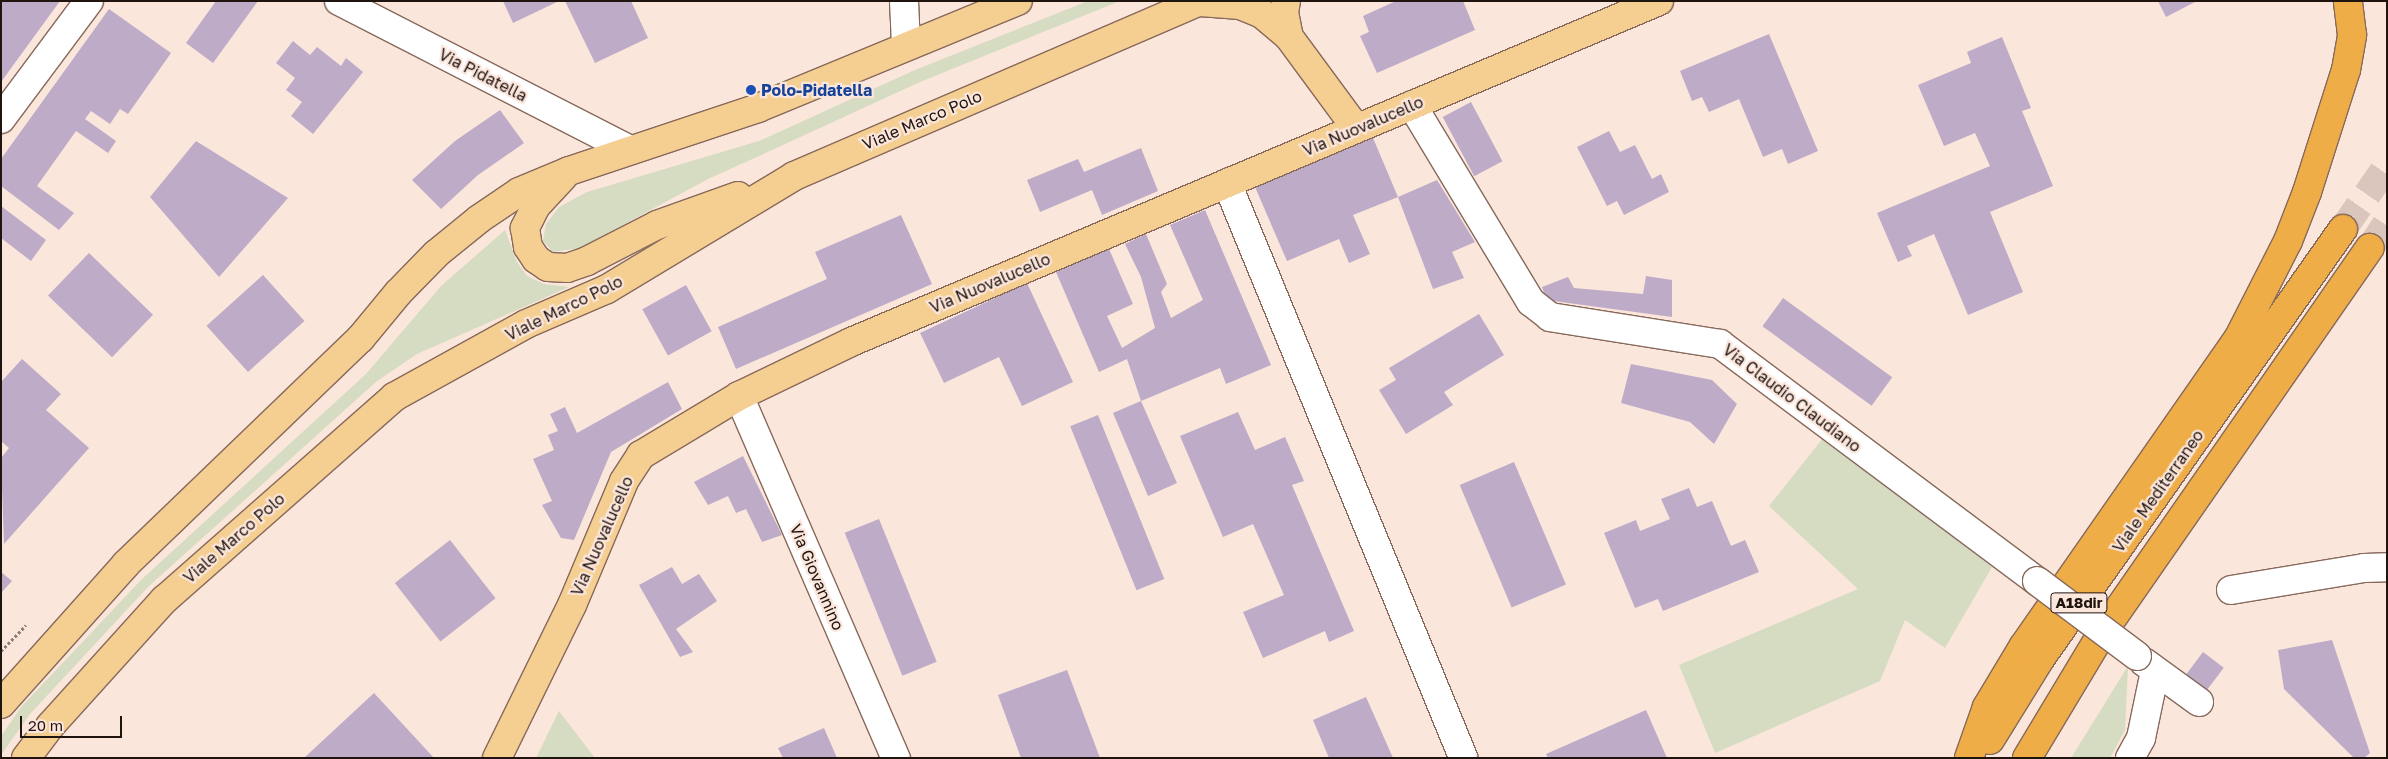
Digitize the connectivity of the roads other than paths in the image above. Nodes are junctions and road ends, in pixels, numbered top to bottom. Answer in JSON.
{"nodes":[{"id":1,"x":89,"y":1,"type":"edge"},
{"id":2,"x":338,"y":1,"type":"edge"},
{"id":3,"x":904,"y":1,"type":"edge"},
{"id":4,"x":1018,"y":1,"type":"edge"},
{"id":5,"x":1286,"y":1,"type":"edge"},
{"id":6,"x":1659,"y":1,"type":"edge"},
{"id":7,"x":2348,"y":1,"type":"edge"},
{"id":8,"x":1201,"y":2,"type":"edge"},
{"id":9,"x":1289,"y":37,"type":"junction"},
{"id":10,"x":906,"y":45,"type":"junction"},
{"id":11,"x":1412,"y":106,"type":"junction"},
{"id":12,"x":3,"y":112,"type":"edge"},
{"id":13,"x":1356,"y":128,"type":"junction"},
{"id":14,"x":628,"y":149,"type":"junction"},
{"id":15,"x":569,"y":171,"type":"junction"},
{"id":16,"x":794,"y":176,"type":"junction"},
{"id":17,"x":1227,"y":182,"type":"junction"},
{"id":18,"x":2343,"y":229,"type":"tunnel mouth"},
{"id":19,"x":2370,"y":248,"type":"tunnel mouth"},
{"id":20,"x":739,"y":396,"type":"junction"},
{"id":21,"x":2387,"y":567,"type":"edge"},
{"id":22,"x":2231,"y":590,"type":"dead end"},
{"id":23,"x":2146,"y":664,"type":"junction"},
{"id":24,"x":2199,"y":702,"type":"dead end"},
{"id":25,"x":1,"y":704,"type":"edge"},
{"id":26,"x":1463,"y":757,"type":"edge"},
{"id":27,"x":26,"y":758,"type":"edge"},
{"id":28,"x":497,"y":758,"type":"edge"},
{"id":29,"x":896,"y":758,"type":"edge"},
{"id":30,"x":1969,"y":758,"type":"edge"},
{"id":31,"x":1978,"y":758,"type":"edge"},
{"id":32,"x":2027,"y":758,"type":"edge"},
{"id":33,"x":2130,"y":758,"type":"edge"}],
"edges":[{"from":1,"to":12,"type":"street"},
{"from":2,"to":14,"type":"street","name":"Via Pidatella"},
{"from":3,"to":10,"type":"street"},
{"from":4,"to":10,"type":"main road"},
{"from":5,"to":9,"type":"main road"},
{"from":6,"to":11,"type":"main road","name":"Via Nuovalucello"},
{"from":7,"to":30,"type":"highway"},
{"from":8,"to":9,"type":"main road"},
{"from":8,"to":16,"type":"main road","name":"Viale Marco Polo"},
{"from":9,"to":13,"type":"main road"},
{"from":10,"to":14,"type":"main road"},
{"from":11,"to":13,"type":"main road","name":"Via Nuovalucello"},
{"from":11,"to":23,"type":"street","name":"Via Claudio Claudiano","bridge":true},
{"from":13,"to":17,"type":"main road","name":"Via Nuovalucello"},
{"from":14,"to":15,"type":"main road"},
{"from":15,"to":16,"type":"main road"},
{"from":15,"to":25,"type":"main road"},
{"from":16,"to":27,"type":"main road","name":"Viale Marco Polo"},
{"from":17,"to":20,"type":"main road","name":"Via Nuovalucello"},
{"from":17,"to":26,"type":"street"},
{"from":18,"to":31,"type":"highway","name":"Viale Mediterraneo","number":"A18dir"},
{"from":19,"to":32,"type":"highway","number":"A18dir"},
{"from":20,"to":28,"type":"main road","name":"Via Nuovalucello"},
{"from":20,"to":29,"type":"street","name":"Via Giovannino"},
{"from":21,"to":22,"type":"street"},
{"from":23,"to":24,"type":"street","name":"Via Claudio Claudiano"},
{"from":23,"to":33,"type":"street"}]}
